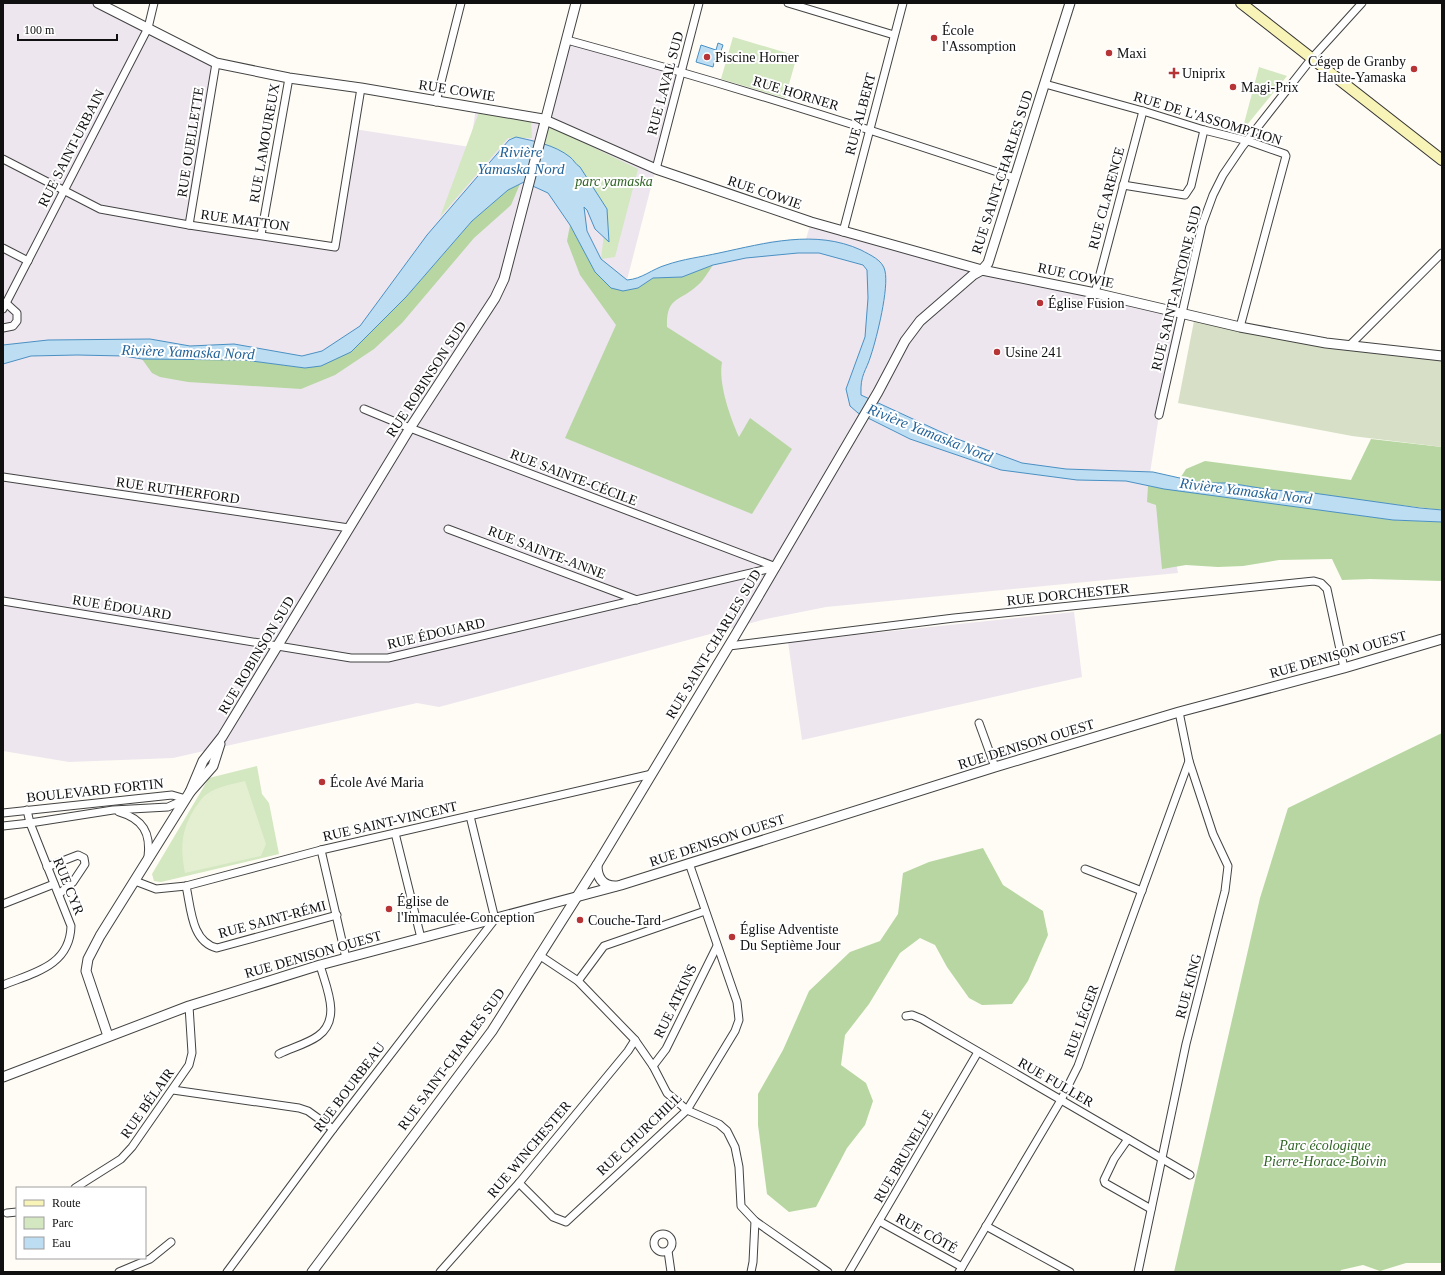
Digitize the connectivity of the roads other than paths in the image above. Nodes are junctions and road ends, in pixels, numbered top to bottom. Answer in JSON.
{"nodes":[{"id":1,"x":98,"y":3,"type":"edge"},
{"id":2,"x":154,"y":3,"type":"edge"},
{"id":3,"x":461,"y":3,"type":"edge"},
{"id":4,"x":576,"y":3,"type":"edge"},
{"id":5,"x":699,"y":3,"type":"edge"},
{"id":6,"x":788,"y":3,"type":"edge"},
{"id":7,"x":903,"y":3,"type":"edge"},
{"id":8,"x":1070,"y":3,"type":"edge"},
{"id":9,"x":1241,"y":3,"type":"edge"},
{"id":10,"x":1362,"y":3,"type":"edge"},
{"id":11,"x":148,"y":28,"type":"junction"},
{"id":12,"x":894,"y":35,"type":"junction"},
{"id":13,"x":567,"y":40,"type":"junction"},
{"id":14,"x":1312,"y":58,"type":"junction"},
{"id":15,"x":216,"y":63,"type":"junction"},
{"id":16,"x":681,"y":71,"type":"junction"},
{"id":17,"x":289,"y":78,"type":"junction"},
{"id":18,"x":1045,"y":84,"type":"junction"},
{"id":19,"x":361,"y":88,"type":"junction"},
{"id":20,"x":436,"y":102,"type":"junction"},
{"id":21,"x":1144,"y":111,"type":"junction"},
{"id":22,"x":545,"y":123,"type":"junction"},
{"id":23,"x":870,"y":129,"type":"junction"},
{"id":24,"x":1204,"y":130,"type":"junction"},
{"id":25,"x":1248,"y":141,"type":"junction"},
{"id":26,"x":3,"y":159,"type":"edge"},
{"id":27,"x":1442,"y":160,"type":"edge"},
{"id":28,"x":656,"y":169,"type":"junction"},
{"id":29,"x":1015,"y":178,"type":"junction"},
{"id":30,"x":1123,"y":185,"type":"junction"},
{"id":31,"x":64,"y":189,"type":"junction"},
{"id":32,"x":189,"y":225,"type":"junction"},
{"id":33,"x":843,"y":232,"type":"junction"},
{"id":34,"x":261,"y":235,"type":"junction"},
{"id":35,"x":3,"y":248,"type":"edge"},
{"id":36,"x":1442,"y":253,"type":"edge"},
{"id":37,"x":28,"y":261,"type":"junction"},
{"id":38,"x":982,"y":270,"type":"junction"},
{"id":39,"x":1095,"y":292,"type":"junction"},
{"id":40,"x":5,"y":306,"type":"edge"},
{"id":41,"x":1182,"y":313,"type":"junction"},
{"id":42,"x":1240,"y":327,"type":"junction"},
{"id":43,"x":3,"y":328,"type":"edge"},
{"id":44,"x":1350,"y":345,"type":"junction"},
{"id":45,"x":1442,"y":356,"type":"edge"},
{"id":46,"x":364,"y":409,"type":"dead end"},
{"id":47,"x":1159,"y":415,"type":"dead end"},
{"id":48,"x":410,"y":428,"type":"junction"},
{"id":49,"x":3,"y":477,"type":"edge"},
{"id":50,"x":349,"y":528,"type":"junction"},
{"id":51,"x":448,"y":529,"type":"dead end"},
{"id":52,"x":776,"y":567,"type":"junction"},
{"id":53,"x":637,"y":600,"type":"junction"},
{"id":54,"x":3,"y":601,"type":"edge"},
{"id":55,"x":1442,"y":639,"type":"edge"},
{"id":56,"x":279,"y":645,"type":"junction"},
{"id":57,"x":729,"y":646,"type":"junction"},
{"id":58,"x":1344,"y":668,"type":"junction"},
{"id":59,"x":1180,"y":712,"type":"junction"},
{"id":60,"x":980,"y":724,"type":"dead end"},
{"id":61,"x":1189,"y":761,"type":"junction"},
{"id":62,"x":995,"y":767,"type":"junction"},
{"id":63,"x":652,"y":774,"type":"junction"},
{"id":64,"x":188,"y":796,"type":"junction"},
{"id":65,"x":27,"y":810,"type":"junction"},
{"id":66,"x":113,"y":810,"type":"junction"},
{"id":67,"x":3,"y":812,"type":"edge"},
{"id":68,"x":470,"y":816,"type":"junction"},
{"id":69,"x":30,"y":823,"type":"junction"},
{"id":70,"x":3,"y":826,"type":"edge"},
{"id":71,"x":395,"y":833,"type":"junction"},
{"id":72,"x":321,"y":850,"type":"junction"},
{"id":73,"x":148,"y":859,"type":"junction"},
{"id":74,"x":689,"y":863,"type":"junction"},
{"id":75,"x":597,"y":865,"type":"junction"},
{"id":76,"x":47,"y":867,"type":"junction"},
{"id":77,"x":1085,"y":869,"type":"dead end"},
{"id":78,"x":135,"y":880,"type":"junction"},
{"id":79,"x":54,"y":884,"type":"junction"},
{"id":80,"x":621,"y":885,"type":"junction"},
{"id":81,"x":186,"y":886,"type":"junction"},
{"id":82,"x":1142,"y":891,"type":"junction"},
{"id":83,"x":59,"y":894,"type":"junction"},
{"id":84,"x":575,"y":897,"type":"junction"},
{"id":85,"x":3,"y":904,"type":"edge"},
{"id":86,"x":705,"y":911,"type":"junction"},
{"id":87,"x":337,"y":915,"type":"junction"},
{"id":88,"x":495,"y":919,"type":"junction"},
{"id":89,"x":421,"y":938,"type":"junction"},
{"id":90,"x":717,"y":946,"type":"junction"},
{"id":91,"x":539,"y":955,"type":"junction"},
{"id":92,"x":346,"y":958,"type":"junction"},
{"id":93,"x":320,"y":965,"type":"junction"},
{"id":94,"x":578,"y":981,"type":"junction"},
{"id":95,"x":3,"y":985,"type":"edge"},
{"id":96,"x":189,"y":1006,"type":"junction"},
{"id":97,"x":906,"y":1016,"type":"dead end"},
{"id":98,"x":108,"y":1036,"type":"junction"},
{"id":99,"x":635,"y":1040,"type":"junction"},
{"id":100,"x":978,"y":1052,"type":"junction"},
{"id":101,"x":279,"y":1054,"type":"dead end"},
{"id":102,"x":653,"y":1066,"type":"junction"},
{"id":103,"x":3,"y":1077,"type":"edge"},
{"id":104,"x":172,"y":1090,"type":"junction"},
{"id":105,"x":1061,"y":1100,"type":"junction"},
{"id":106,"x":687,"y":1110,"type":"junction"},
{"id":107,"x":333,"y":1130,"type":"junction"},
{"id":108,"x":1128,"y":1138,"type":"junction"},
{"id":109,"x":1162,"y":1158,"type":"junction"},
{"id":110,"x":1190,"y":1176,"type":"dead end"},
{"id":111,"x":519,"y":1183,"type":"junction"},
{"id":112,"x":77,"y":1187,"type":"edge"},
{"id":113,"x":1151,"y":1209,"type":"junction"},
{"id":114,"x":16,"y":1212,"type":"edge"},
{"id":115,"x":7,"y":1213,"type":"dead end"},
{"id":116,"x":754,"y":1221,"type":"junction"},
{"id":117,"x":879,"y":1222,"type":"junction"},
{"id":118,"x":986,"y":1226,"type":"junction"},
{"id":119,"x":171,"y":1242,"type":"dead end"},
{"id":120,"x":668,"y":1251,"type":"dead end"},
{"id":121,"x":961,"y":1270,"type":"edge"},
{"id":122,"x":119,"y":1272,"type":"edge"},
{"id":123,"x":227,"y":1272,"type":"edge"},
{"id":124,"x":312,"y":1272,"type":"edge"},
{"id":125,"x":440,"y":1272,"type":"edge"},
{"id":126,"x":671,"y":1272,"type":"edge"},
{"id":127,"x":751,"y":1272,"type":"edge"},
{"id":128,"x":828,"y":1272,"type":"edge"},
{"id":129,"x":848,"y":1272,"type":"edge"},
{"id":130,"x":1070,"y":1272,"type":"edge"},
{"id":131,"x":1138,"y":1272,"type":"edge"}],
"edges":[{"from":1,"to":11,"type":"street","name":"RUE COWIE"},
{"from":2,"to":11,"type":"street","name":"RUE SAINT-URBAIN"},
{"from":3,"to":20,"type":"street"},
{"from":4,"to":13,"type":"street","name":"RUE ROBINSON SUD"},
{"from":5,"to":16,"type":"street","name":"RUE LAVAL SUD"},
{"from":6,"to":12,"type":"street"},
{"from":7,"to":12,"type":"street","name":"RUE ALBERT"},
{"from":8,"to":18,"type":"street","name":"RUE SAINT-CHARLES SUD"},
{"from":9,"to":14,"type":"main road"},
{"from":10,"to":14,"type":"street","name":"RUE SAINT-ANTOINE SUD"},
{"from":11,"to":15,"type":"street","name":"RUE COWIE"},
{"from":11,"to":31,"type":"street","name":"RUE SAINT-URBAIN"},
{"from":12,"to":23,"type":"street","name":"RUE ALBERT"},
{"from":13,"to":16,"type":"street","name":"RUE HORNER"},
{"from":13,"to":22,"type":"street","name":"RUE ROBINSON SUD"},
{"from":14,"to":25,"type":"street","name":"RUE SAINT-ANTOINE SUD"},
{"from":14,"to":27,"type":"main road"},
{"from":15,"to":17,"type":"street","name":"RUE COWIE"},
{"from":15,"to":32,"type":"street","name":"RUE OUELLETTE"},
{"from":16,"to":23,"type":"street","name":"RUE HORNER"},
{"from":16,"to":28,"type":"street","name":"RUE LAVAL SUD"},
{"from":17,"to":19,"type":"street","name":"RUE COWIE"},
{"from":17,"to":34,"type":"street","name":"RUE LAMOUREUX"},
{"from":18,"to":21,"type":"street","name":"RUE DE L'ASSOMPTION"},
{"from":18,"to":29,"type":"street","name":"RUE SAINT-CHARLES SUD"},
{"from":19,"to":20,"type":"street","name":"RUE COWIE"},
{"from":19,"to":34,"type":"street","name":"RUE MATTON"},
{"from":20,"to":22,"type":"street","name":"RUE COWIE"},
{"from":21,"to":24,"type":"street","name":"RUE DE L'ASSOMPTION"},
{"from":21,"to":30,"type":"street","name":"RUE CLARENCE"},
{"from":22,"to":28,"type":"street","name":"RUE COWIE"},
{"from":22,"to":48,"type":"street","name":"RUE ROBINSON SUD"},
{"from":23,"to":29,"type":"street","name":"RUE HORNER"},
{"from":23,"to":33,"type":"street","name":"RUE ALBERT"},
{"from":24,"to":25,"type":"street","name":"RUE DE L'ASSOMPTION"},
{"from":24,"to":30,"type":"street"},
{"from":25,"to":41,"type":"street","name":"RUE SAINT-ANTOINE SUD"},
{"from":25,"to":42,"type":"street","name":"RUE DE L'ASSOMPTION"},
{"from":26,"to":31,"type":"street","name":"RUE MATTON"},
{"from":28,"to":33,"type":"street","name":"RUE COWIE"},
{"from":29,"to":38,"type":"street","name":"RUE SAINT-CHARLES SUD"},
{"from":30,"to":39,"type":"street","name":"RUE CLARENCE"},
{"from":31,"to":32,"type":"street","name":"RUE MATTON"},
{"from":31,"to":37,"type":"street","name":"RUE SAINT-URBAIN"},
{"from":32,"to":34,"type":"street","name":"RUE MATTON"},
{"from":33,"to":38,"type":"street","name":"RUE COWIE"},
{"from":35,"to":37,"type":"street"},
{"from":36,"to":44,"type":"street"},
{"from":37,"to":40,"type":"street","name":"RUE SAINT-URBAIN"},
{"from":38,"to":39,"type":"street","name":"RUE COWIE"},
{"from":38,"to":52,"type":"street","name":"RUE SAINT-CHARLES SUD"},
{"from":39,"to":41,"type":"street","name":"RUE COWIE"},
{"from":40,"to":43,"type":"street","name":"RUE SAINT-URBAIN"},
{"from":41,"to":42,"type":"street","name":"RUE COWIE"},
{"from":41,"to":47,"type":"street","name":"RUE SAINT-ANTOINE SUD"},
{"from":42,"to":44,"type":"street","name":"RUE COWIE"},
{"from":44,"to":45,"type":"street","name":"RUE COWIE"},
{"from":46,"to":48,"type":"street","name":"RUE SAINTE-CÉCILE"},
{"from":48,"to":50,"type":"street","name":"RUE ROBINSON SUD"},
{"from":48,"to":52,"type":"street","name":"RUE SAINTE-CÉCILE"},
{"from":49,"to":50,"type":"street","name":"RUE RUTHERFORD"},
{"from":50,"to":56,"type":"street","name":"RUE ROBINSON SUD"},
{"from":51,"to":53,"type":"street","name":"RUE SAINTE-ANNE"},
{"from":52,"to":53,"type":"street","name":"RUE ÉDOUARD"},
{"from":52,"to":57,"type":"street","name":"RUE SAINT-CHARLES SUD"},
{"from":53,"to":56,"type":"street","name":"RUE ÉDOUARD"},
{"from":54,"to":56,"type":"street","name":"RUE ÉDOUARD"},
{"from":55,"to":58,"type":"street","name":"RUE DENISON OUEST"},
{"from":56,"to":64,"type":"street","name":"RUE ROBINSON SUD"},
{"from":57,"to":58,"type":"street","name":"RUE DORCHESTER"},
{"from":57,"to":63,"type":"street","name":"RUE SAINT-CHARLES SUD"},
{"from":58,"to":59,"type":"street","name":"RUE DENISON OUEST"},
{"from":59,"to":61,"type":"street","name":"RUE KING"},
{"from":59,"to":62,"type":"street","name":"RUE DENISON OUEST"},
{"from":60,"to":62,"type":"street"},
{"from":61,"to":82,"type":"street","name":"RUE LÉGER"},
{"from":61,"to":109,"type":"street","name":"RUE KING"},
{"from":62,"to":74,"type":"street","name":"RUE DENISON OUEST"},
{"from":63,"to":68,"type":"street","name":"RUE SAINT-VINCENT"},
{"from":63,"to":75,"type":"street","name":"RUE SAINT-CHARLES SUD"},
{"from":64,"to":65,"type":"street","name":"BOULEVARD FORTIN"},
{"from":64,"to":66,"type":"street","name":"BOULEVARD FORTIN"},
{"from":64,"to":73,"type":"street","name":"RUE ROBINSON SUD"},
{"from":65,"to":67,"type":"street","name":"BOULEVARD FORTIN"},
{"from":65,"to":69,"type":"street","name":"RUE CYR"},
{"from":66,"to":69,"type":"street","name":"BOULEVARD FORTIN"},
{"from":66,"to":73,"type":"street","name":"BOULEVARD FORTIN"},
{"from":68,"to":71,"type":"street","name":"RUE SAINT-VINCENT"},
{"from":68,"to":88,"type":"street"},
{"from":69,"to":70,"type":"street","name":"BOULEVARD FORTIN"},
{"from":69,"to":76,"type":"street","name":"RUE CYR"},
{"from":71,"to":72,"type":"street","name":"RUE SAINT-VINCENT"},
{"from":71,"to":89,"type":"street"},
{"from":72,"to":81,"type":"street","name":"RUE SAINT-VINCENT"},
{"from":72,"to":87,"type":"street"},
{"from":73,"to":78,"type":"street","name":"RUE ROBINSON SUD"},
{"from":74,"to":80,"type":"street","name":"RUE DENISON OUEST"},
{"from":74,"to":86,"type":"street","name":"RUE CHURCHILL"},
{"from":75,"to":80,"type":"street"},
{"from":75,"to":84,"type":"street","name":"RUE SAINT-CHARLES SUD"},
{"from":76,"to":79,"type":"street","name":"RUE CYR"},
{"from":76,"to":83,"type":"street"},
{"from":77,"to":82,"type":"street"},
{"from":78,"to":81,"type":"street","name":"RUE SAINT-VINCENT"},
{"from":78,"to":98,"type":"street","name":"RUE ROBINSON SUD"},
{"from":79,"to":83,"type":"street","name":"RUE CYR"},
{"from":79,"to":85,"type":"street"},
{"from":80,"to":84,"type":"street","name":"RUE DENISON OUEST"},
{"from":81,"to":87,"type":"street","name":"RUE SAINT-RÉMI"},
{"from":82,"to":105,"type":"street","name":"RUE LÉGER"},
{"from":83,"to":95,"type":"street","name":"RUE CYR"},
{"from":84,"to":88,"type":"street","name":"RUE DENISON OUEST"},
{"from":84,"to":91,"type":"street","name":"RUE SAINT-CHARLES SUD"},
{"from":86,"to":90,"type":"street","name":"RUE CHURCHILL"},
{"from":86,"to":94,"type":"street"},
{"from":87,"to":92,"type":"street"},
{"from":88,"to":89,"type":"street","name":"RUE DENISON OUEST"},
{"from":88,"to":107,"type":"street","name":"RUE BOURBEAU"},
{"from":89,"to":92,"type":"street","name":"RUE DENISON OUEST"},
{"from":90,"to":102,"type":"street","name":"RUE ATKINS"},
{"from":90,"to":106,"type":"street","name":"RUE CHURCHILL"},
{"from":91,"to":94,"type":"street"},
{"from":91,"to":124,"type":"street","name":"RUE SAINT-CHARLES SUD"},
{"from":92,"to":93,"type":"street","name":"RUE DENISON OUEST"},
{"from":93,"to":96,"type":"street","name":"RUE DENISON OUEST"},
{"from":93,"to":101,"type":"street"},
{"from":94,"to":99,"type":"street"},
{"from":96,"to":98,"type":"street","name":"RUE DENISON OUEST"},
{"from":96,"to":104,"type":"street","name":"RUE BÉLAIR"},
{"from":97,"to":100,"type":"street","name":"RUE FULLER"},
{"from":98,"to":103,"type":"street","name":"RUE DENISON OUEST"},
{"from":99,"to":102,"type":"street"},
{"from":99,"to":111,"type":"street","name":"RUE WINCHESTER"},
{"from":100,"to":105,"type":"street","name":"RUE FULLER"},
{"from":100,"to":117,"type":"street","name":"RUE BRUNELLE"},
{"from":102,"to":106,"type":"street"},
{"from":104,"to":107,"type":"street"},
{"from":104,"to":112,"type":"street","name":"RUE BÉLAIR"},
{"from":105,"to":108,"type":"street","name":"RUE FULLER"},
{"from":105,"to":118,"type":"street","name":"RUE LÉGER"},
{"from":106,"to":111,"type":"street","name":"RUE CHURCHILL"},
{"from":106,"to":116,"type":"street"},
{"from":107,"to":123,"type":"street","name":"RUE BOURBEAU"},
{"from":108,"to":109,"type":"street","name":"RUE FULLER"},
{"from":108,"to":113,"type":"street"},
{"from":109,"to":110,"type":"street","name":"RUE FULLER"},
{"from":109,"to":113,"type":"street","name":"RUE KING"},
{"from":111,"to":125,"type":"street","name":"RUE WINCHESTER"},
{"from":113,"to":131,"type":"street","name":"RUE KING"},
{"from":114,"to":115,"type":"street"},
{"from":116,"to":127,"type":"street"},
{"from":116,"to":128,"type":"street"},
{"from":117,"to":121,"type":"street","name":"RUE CÔTÉ"},
{"from":117,"to":129,"type":"street","name":"RUE BRUNELLE"},
{"from":118,"to":121,"type":"street","name":"RUE LÉGER"},
{"from":118,"to":130,"type":"street"},
{"from":119,"to":122,"type":"street"},
{"from":120,"to":126,"type":"street"}]}
